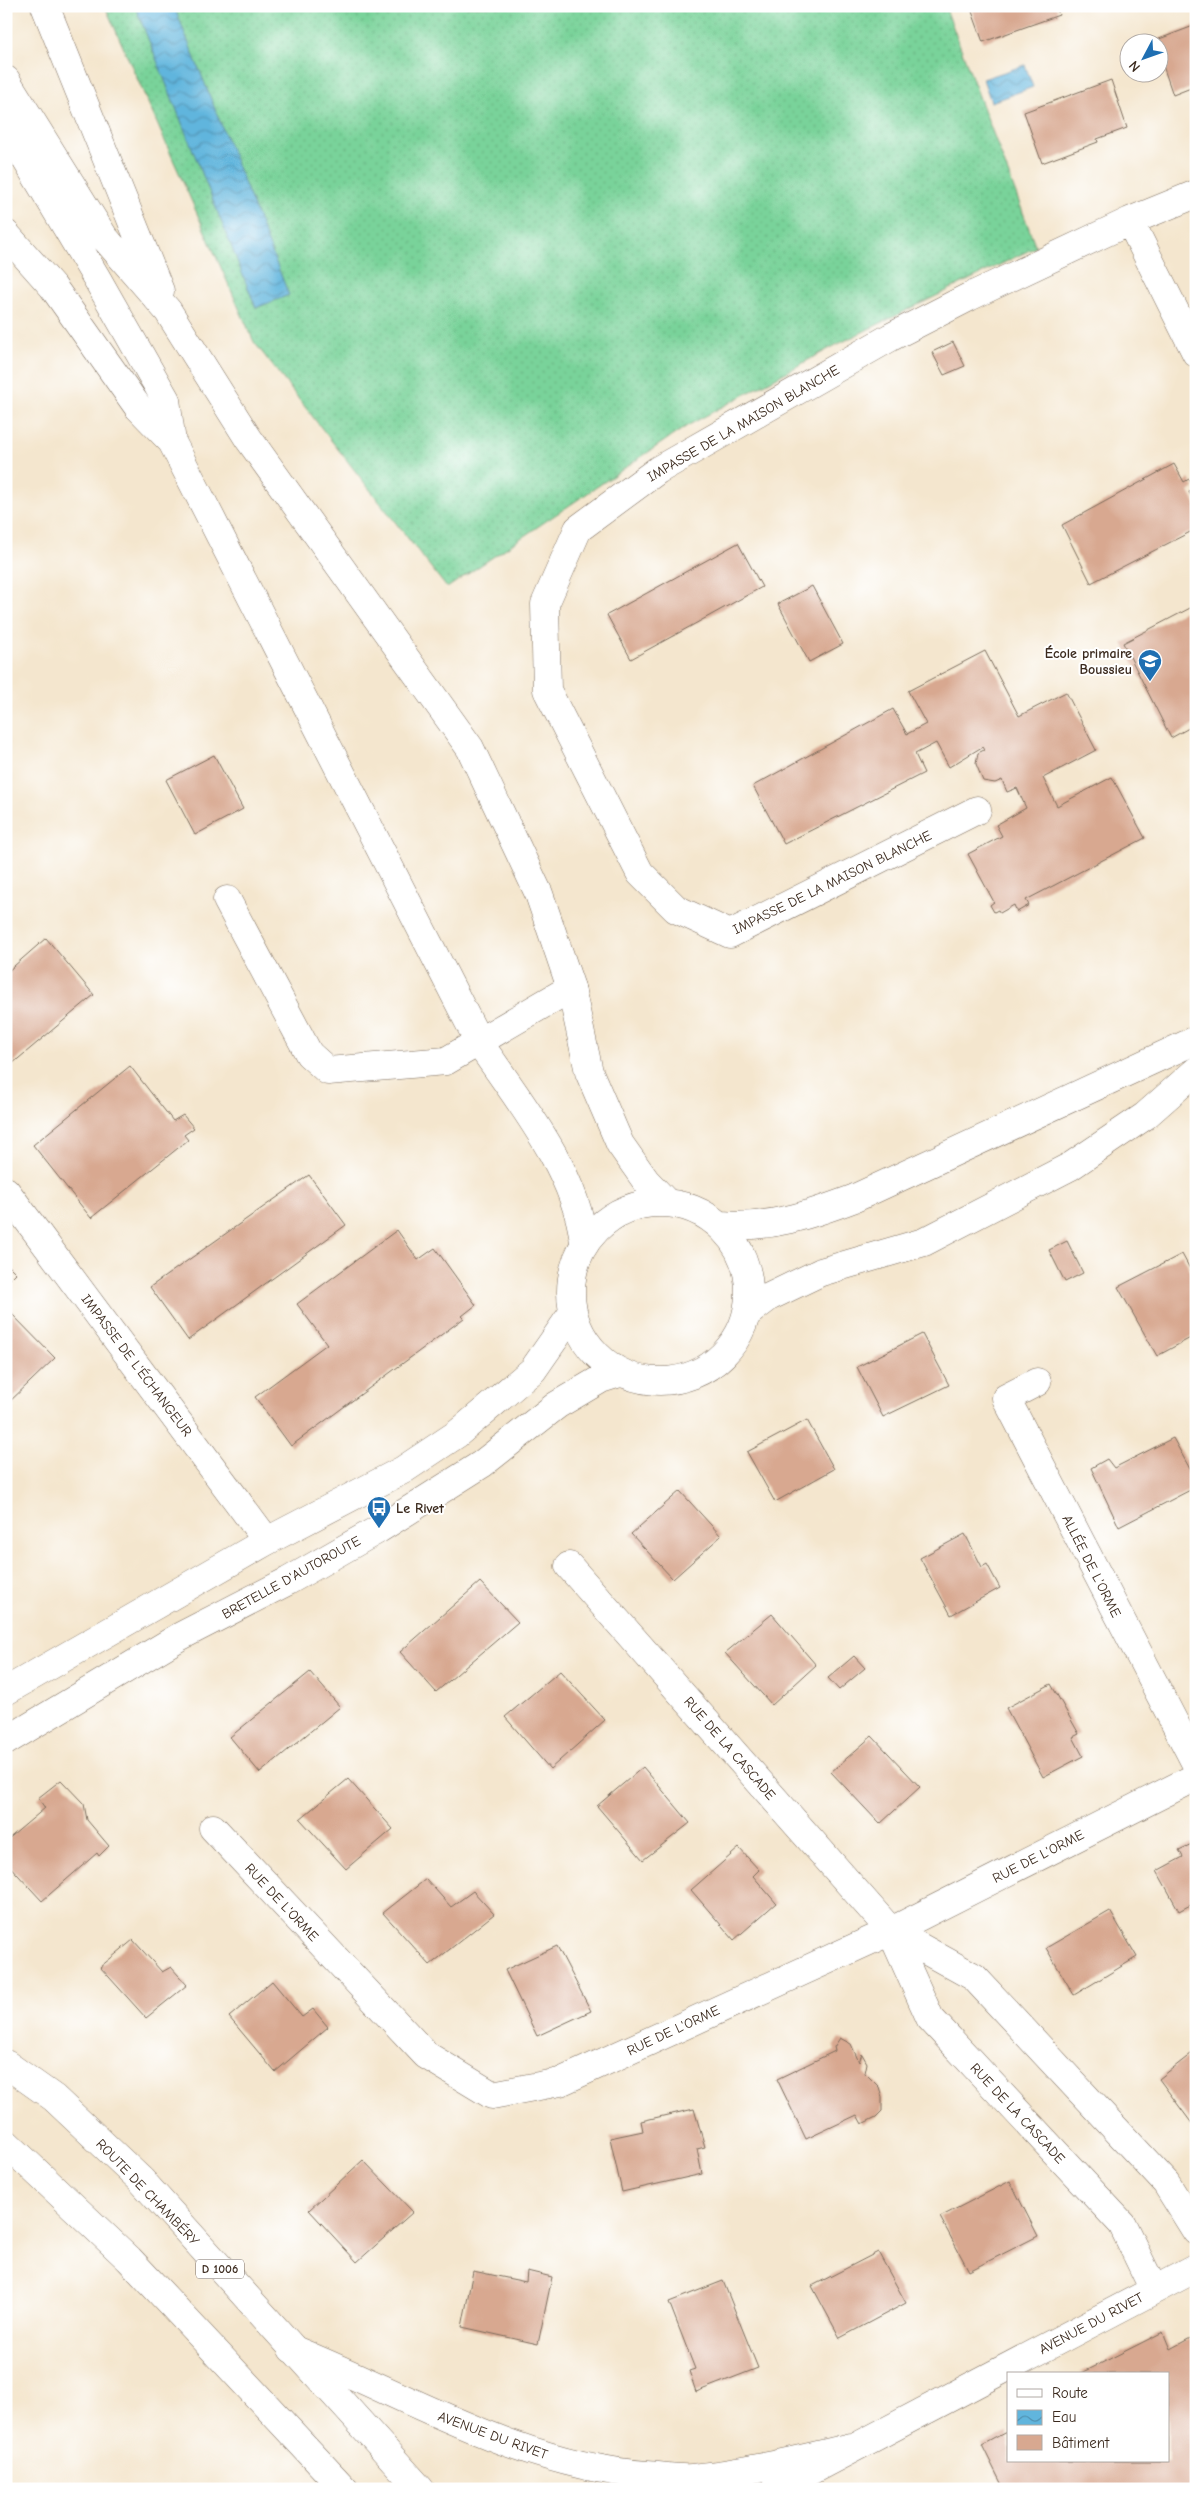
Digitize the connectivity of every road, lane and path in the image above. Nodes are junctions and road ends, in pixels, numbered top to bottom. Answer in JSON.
{"nodes":[{"id":1,"x":45,"y":6,"type":"edge"},
{"id":2,"x":6,"y":80,"type":"edge"},
{"id":3,"x":6,"y":126,"type":"edge"},
{"id":4,"x":1196,"y":194,"type":"edge"},
{"id":5,"x":1130,"y":221,"type":"junction"},
{"id":6,"x":6,"y":234,"type":"edge"},
{"id":7,"x":168,"y":311,"type":"junction"},
{"id":8,"x":1196,"y":353,"type":"edge"},
{"id":9,"x":172,"y":442,"type":"junction"},
{"id":10,"x":977,"y":810,"type":"dead end"},
{"id":11,"x":227,"y":900,"type":"dead end"},
{"id":12,"x":572,"y":988,"type":"junction"},
{"id":13,"x":1196,"y":1040,"type":"edge"},
{"id":14,"x":480,"y":1044,"type":"junction"},
{"id":15,"x":1196,"y":1071,"type":"edge"},
{"id":16,"x":6,"y":1191,"type":"edge"},
{"id":17,"x":666,"y":1202,"type":"junction"},
{"id":18,"x":720,"y":1226,"type":"junction"},
{"id":19,"x":584,"y":1242,"type":"junction"},
{"id":20,"x":748,"y":1313,"type":"junction"},
{"id":21,"x":572,"y":1314,"type":"junction"},
{"id":22,"x":620,"y":1373,"type":"junction"},
{"id":23,"x":1038,"y":1382,"type":"dead end"},
{"id":24,"x":267,"y":1541,"type":"junction"},
{"id":25,"x":569,"y":1566,"type":"dead end"},
{"id":26,"x":6,"y":1691,"type":"edge"},
{"id":27,"x":6,"y":1741,"type":"edge"},
{"id":28,"x":1196,"y":1764,"type":"edge"},
{"id":29,"x":1196,"y":1777,"type":"edge"},
{"id":30,"x":213,"y":1828,"type":"dead end"},
{"id":31,"x":891,"y":1931,"type":"junction"},
{"id":32,"x":6,"y":2064,"type":"edge"},
{"id":33,"x":6,"y":2143,"type":"edge"},
{"id":34,"x":1196,"y":2231,"type":"edge"},
{"id":35,"x":1196,"y":2268,"type":"edge"},
{"id":36,"x":1154,"y":2290,"type":"junction"},
{"id":37,"x":292,"y":2350,"type":"junction"},
{"id":38,"x":852,"y":2447,"type":"junction"},
{"id":39,"x":344,"y":2489,"type":"edge"},
{"id":40,"x":420,"y":2489,"type":"edge"},
{"id":41,"x":776,"y":2489,"type":"edge"}],
"edges":[{"from":1,"to":7,"type":"main road"},
{"from":2,"to":7,"type":"main road"},
{"from":3,"to":9,"type":"main road"},
{"from":4,"to":5,"type":"main road","name":"IMPASSE DE LA MAISON BLANCHE"},
{"from":5,"to":8,"type":"main road"},
{"from":5,"to":10,"type":"main road","name":"IMPASSE DE LA MAISON BLANCHE"},
{"from":6,"to":9,"type":"main road"},
{"from":7,"to":12,"type":"main road"},
{"from":9,"to":14,"type":"main road"},
{"from":11,"to":14,"type":"main road"},
{"from":12,"to":14,"type":"main road"},
{"from":12,"to":17,"type":"main road"},
{"from":13,"to":18,"type":"main road"},
{"from":14,"to":19,"type":"main road"},
{"from":15,"to":20,"type":"main road"},
{"from":16,"to":24,"type":"main road","name":"IMPASSE DE L'ÉCHANGEUR"},
{"from":17,"to":18,"type":"main road"},
{"from":17,"to":19,"type":"main road"},
{"from":18,"to":20,"type":"main road"},
{"from":19,"to":21,"type":"main road"},
{"from":20,"to":22,"type":"main road"},
{"from":21,"to":22,"type":"main road"},
{"from":21,"to":24,"type":"main road"},
{"from":22,"to":27,"type":"main road","name":"BRETELLE D'AUTOROUTE"},
{"from":23,"to":28,"type":"main road","name":"ALLÉE DE L'ORME"},
{"from":24,"to":26,"type":"main road"},
{"from":25,"to":31,"type":"main road","name":"RUE DE LA CASCADE"},
{"from":29,"to":31,"type":"main road","name":"RUE DE L'ORME"},
{"from":30,"to":31,"type":"main road","name":"RUE DE L'ORME"},
{"from":31,"to":34,"type":"main road","name":"RUE DE LA CASCADE"},
{"from":31,"to":36,"type":"main road","name":"RUE DE LA CASCADE"},
{"from":32,"to":37,"type":"main road","name":"ROUTE DE CHAMBÉRY","number":"D 1006"},
{"from":33,"to":39,"type":"main road"},
{"from":35,"to":36,"type":"main road","name":"AVENUE DU RIVET"},
{"from":36,"to":38,"type":"main road","name":"AVENUE DU RIVET"},
{"from":37,"to":38,"type":"main road","name":"AVENUE DU RIVET"},
{"from":37,"to":40,"type":"main road","name":"ROUTE DE CHAMBÉRY","number":"D 1006"},
{"from":38,"to":41,"type":"main road","name":"AVENUE DU RIVET"}]}
